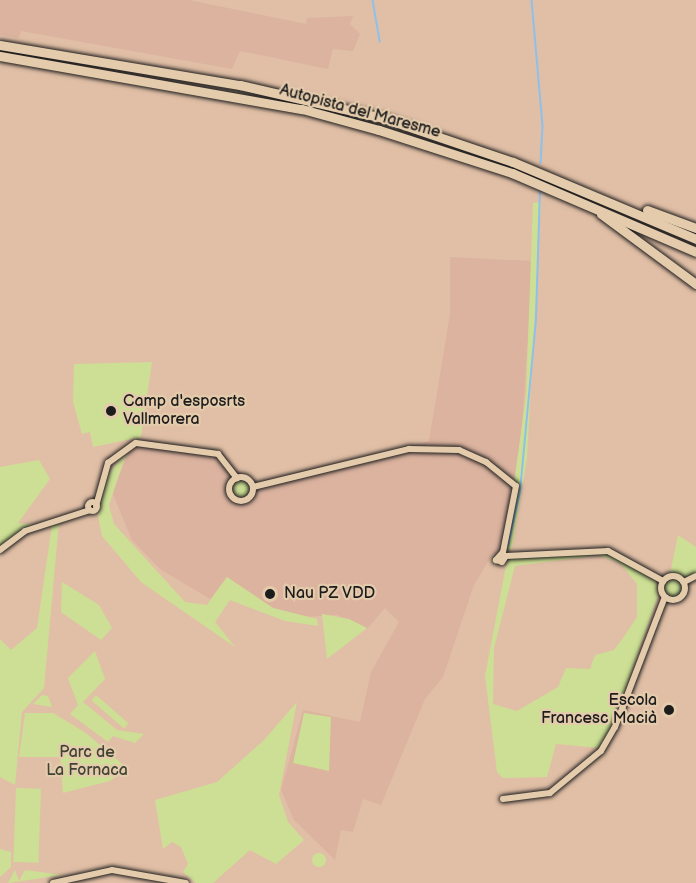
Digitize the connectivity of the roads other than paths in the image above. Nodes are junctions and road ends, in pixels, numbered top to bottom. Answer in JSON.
{"nodes":[{"id":1,"x":0,"y":45,"type":"edge"},
{"id":2,"x":0,"y":56,"type":"edge"},
{"id":3,"x":565,"y":194,"type":"junction"},
{"id":4,"x":613,"y":201,"type":"junction"},
{"id":5,"x":696,"y":228,"type":"edge"},
{"id":6,"x":696,"y":239,"type":"edge"},
{"id":7,"x":696,"y":252,"type":"edge"},
{"id":8,"x":696,"y":284,"type":"edge"},
{"id":9,"x":237,"y":478,"type":"junction"},
{"id":10,"x":253,"y":488,"type":"junction"},
{"id":11,"x":0,"y":550,"type":"edge"},
{"id":12,"x":696,"y":576,"type":"edge"},
{"id":13,"x":663,"y":581,"type":"junction"},
{"id":14,"x":684,"y":582,"type":"junction"},
{"id":15,"x":665,"y":597,"type":"junction"},
{"id":16,"x":503,"y":799,"type":"dead end"},
{"id":17,"x":52,"y":883,"type":"edge"},
{"id":18,"x":186,"y":883,"type":"edge"}],
"edges":[{"from":1,"to":4,"type":"highway","name":"Autopista del Maresme"},
{"from":2,"to":3,"type":"highway","name":"Autopista del Maresme"},
{"from":3,"to":7,"type":"highway","name":"Autopista del Maresme"},
{"from":3,"to":8,"type":"highway"},
{"from":4,"to":5,"type":"highway"},
{"from":4,"to":6,"type":"highway","name":"Autopista del Maresme"},
{"from":9,"to":10,"type":"street"},
{"from":9,"to":10,"type":"street"},
{"from":9,"to":11,"type":"street"},
{"from":10,"to":13,"type":"street"},
{"from":12,"to":14,"type":"street"},
{"from":13,"to":14,"type":"street"},
{"from":13,"to":15,"type":"street"},
{"from":14,"to":15,"type":"street"},
{"from":15,"to":16,"type":"street"},
{"from":17,"to":18,"type":"street"}]}
